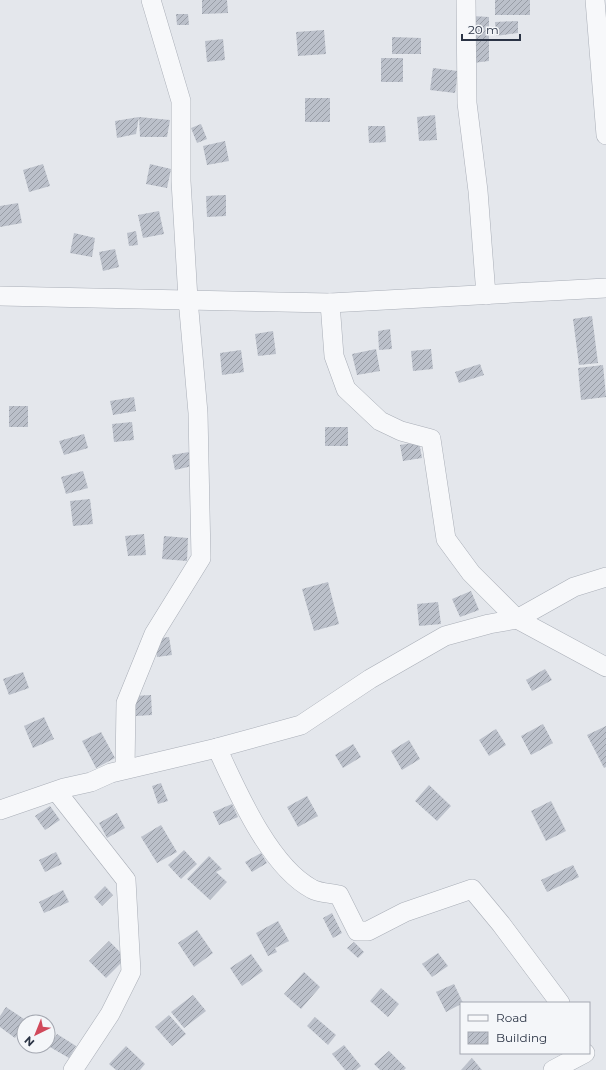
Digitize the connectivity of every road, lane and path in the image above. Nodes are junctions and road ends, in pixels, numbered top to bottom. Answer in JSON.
{"nodes":[{"id":1,"x":151,"y":0,"type":"edge"},
{"id":2,"x":466,"y":0,"type":"edge"},
{"id":3,"x":595,"y":0,"type":"edge"},
{"id":4,"x":606,"y":135,"type":"edge"},
{"id":5,"x":606,"y":288,"type":"edge"},
{"id":6,"x":486,"y":295,"type":"junction"},
{"id":7,"x":0,"y":296,"type":"edge"},
{"id":8,"x":188,"y":299,"type":"junction"},
{"id":9,"x":330,"y":303,"type":"junction"},
{"id":10,"x":606,"y":577,"type":"edge"},
{"id":11,"x":517,"y":619,"type":"junction"},
{"id":12,"x":606,"y":667,"type":"edge"},
{"id":13,"x":217,"y":748,"type":"junction"},
{"id":14,"x":125,"y":769,"type":"junction"},
{"id":15,"x":57,"y":792,"type":"junction"},
{"id":16,"x":0,"y":810,"type":"edge"},
{"id":17,"x":559,"y":1002,"type":"edge"},
{"id":18,"x":590,"y":1042,"type":"edge"},
{"id":19,"x":590,"y":1050,"type":"edge"},
{"id":20,"x":583,"y":1054,"type":"edge"},
{"id":21,"x":73,"y":1070,"type":"edge"},
{"id":22,"x":553,"y":1070,"type":"edge"}],
"edges":[{"from":1,"to":8,"type":"street"},
{"from":2,"to":6,"type":"street"},
{"from":3,"to":4,"type":"street"},
{"from":5,"to":6,"type":"street"},
{"from":6,"to":9,"type":"street"},
{"from":7,"to":8,"type":"street"},
{"from":8,"to":9,"type":"street"},
{"from":8,"to":14,"type":"street"},
{"from":9,"to":11,"type":"street"},
{"from":10,"to":11,"type":"street"},
{"from":11,"to":12,"type":"street"},
{"from":11,"to":13,"type":"street"},
{"from":13,"to":14,"type":"street"},
{"from":13,"to":17,"type":"street"},
{"from":14,"to":15,"type":"street"},
{"from":15,"to":16,"type":"street"},
{"from":15,"to":21,"type":"street"},
{"from":18,"to":19,"type":"street"},
{"from":20,"to":22,"type":"street"}]}
